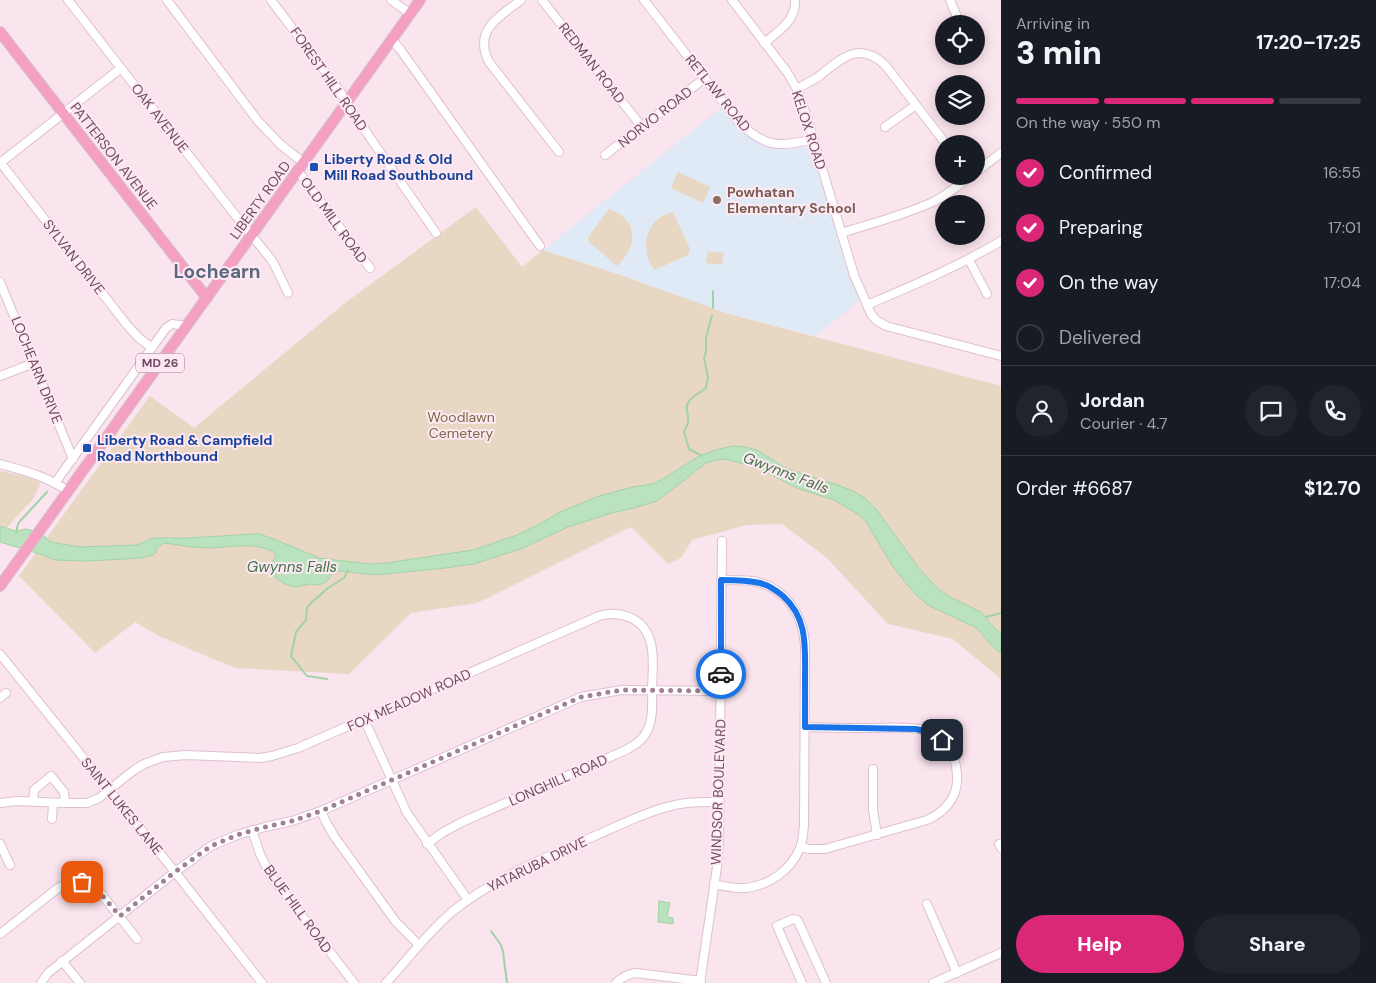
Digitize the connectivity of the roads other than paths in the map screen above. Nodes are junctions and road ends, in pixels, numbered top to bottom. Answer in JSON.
{"nodes":[{"id":1,"x":68,"y":0,"type":"edge"},
{"id":2,"x":167,"y":0,"type":"edge"},
{"id":3,"x":272,"y":0,"type":"edge"},
{"id":4,"x":391,"y":0,"type":"edge"},
{"id":5,"x":420,"y":0,"type":"edge"},
{"id":6,"x":521,"y":0,"type":"edge"},
{"id":7,"x":542,"y":0,"type":"edge"},
{"id":8,"x":644,"y":0,"type":"edge"},
{"id":9,"x":732,"y":0,"type":"edge"},
{"id":10,"x":795,"y":0,"type":"edge"},
{"id":11,"x":950,"y":0,"type":"edge"},
{"id":12,"x":411,"y":14,"type":"junction"},
{"id":13,"x":956,"y":15,"type":"edge"},
{"id":14,"x":0,"y":32,"type":"edge"},
{"id":15,"x":392,"y":40,"type":"junction"},
{"id":16,"x":764,"y":43,"type":"junction"},
{"id":17,"x":121,"y":68,"type":"junction"},
{"id":18,"x":705,"y":78,"type":"junction"},
{"id":19,"x":797,"y":89,"type":"junction"},
{"id":20,"x":347,"y":103,"type":"junction"},
{"id":21,"x":916,"y":105,"type":"junction"},
{"id":22,"x":63,"y":113,"type":"junction"},
{"id":23,"x":642,"y":127,"type":"junction"},
{"id":24,"x":885,"y":127,"type":"dead end"},
{"id":25,"x":939,"y":135,"type":"edge"},
{"id":26,"x":814,"y":139,"type":"junction"},
{"id":27,"x":559,"y":152,"type":"dead end"},
{"id":28,"x":1001,"y":152,"type":"edge"},
{"id":29,"x":605,"y":155,"type":"dead end"},
{"id":30,"x":0,"y":162,"type":"edge"},
{"id":31,"x":985,"y":165,"type":"edge"},
{"id":32,"x":301,"y":167,"type":"junction"},
{"id":33,"x":958,"y":185,"type":"edge"},
{"id":34,"x":841,"y":233,"type":"junction"},
{"id":35,"x":436,"y":234,"type":"dead end"},
{"id":36,"x":252,"y":235,"type":"junction"},
{"id":37,"x":1001,"y":241,"type":"edge"},
{"id":38,"x":540,"y":246,"type":"dead end"},
{"id":39,"x":969,"y":260,"type":"junction"},
{"id":40,"x":370,"y":268,"type":"dead end"},
{"id":41,"x":0,"y":282,"type":"edge"},
{"id":42,"x":288,"y":293,"type":"dead end"},
{"id":43,"x":987,"y":294,"type":"dead end"},
{"id":44,"x":207,"y":298,"type":"junction"},
{"id":45,"x":867,"y":305,"type":"junction"},
{"id":46,"x":186,"y":326,"type":"junction"},
{"id":47,"x":152,"y":348,"type":"junction"},
{"id":48,"x":1001,"y":356,"type":"edge"},
{"id":49,"x":34,"y":363,"type":"junction"},
{"id":50,"x":0,"y":376,"type":"edge"},
{"id":51,"x":73,"y":459,"type":"junction"},
{"id":52,"x":0,"y":464,"type":"edge"},
{"id":53,"x":55,"y":483,"type":"junction"},
{"id":54,"x":68,"y":491,"type":"junction"},
{"id":55,"x":722,"y":541,"type":"dead end"},
{"id":56,"x":721,"y":580,"type":"junction"},
{"id":57,"x":0,"y":586,"type":"edge"},
{"id":58,"x":0,"y":654,"type":"edge"},
{"id":59,"x":652,"y":690,"type":"junction"},
{"id":60,"x":721,"y":691,"type":"junction"},
{"id":61,"x":364,"y":719,"type":"junction"},
{"id":62,"x":805,"y":727,"type":"junction"},
{"id":63,"x":873,"y":769,"type":"dead end"},
{"id":64,"x":391,"y":781,"type":"junction"},
{"id":65,"x":109,"y":790,"type":"junction"},
{"id":66,"x":33,"y":801,"type":"junction"},
{"id":67,"x":53,"y":802,"type":"junction"},
{"id":68,"x":720,"y":802,"type":"junction"},
{"id":69,"x":0,"y":803,"type":"edge"},
{"id":70,"x":65,"y":803,"type":"junction"},
{"id":71,"x":321,"y":811,"type":"junction"},
{"id":72,"x":52,"y":819,"type":"dead end"},
{"id":73,"x":252,"y":830,"type":"junction"},
{"id":74,"x":877,"y":834,"type":"junction"},
{"id":75,"x":0,"y":844,"type":"edge"},
{"id":76,"x":427,"y":844,"type":"junction"},
{"id":77,"x":801,"y":846,"type":"junction"},
{"id":78,"x":10,"y":865,"type":"dead end"},
{"id":79,"x":175,"y":872,"type":"junction"},
{"id":80,"x":714,"y":884,"type":"junction"},
{"id":81,"x":468,"y":900,"type":"junction"},
{"id":82,"x":927,"y":904,"type":"dead end"},
{"id":83,"x":120,"y":916,"type":"junction"},
{"id":84,"x":0,"y":934,"type":"edge"},
{"id":85,"x":137,"y":939,"type":"dead end"},
{"id":86,"x":419,"y":945,"type":"junction"},
{"id":87,"x":1001,"y":953,"type":"edge"},
{"id":88,"x":62,"y":962,"type":"junction"},
{"id":89,"x":957,"y":973,"type":"junction"},
{"id":90,"x":700,"y":982,"type":"edge"},
{"id":91,"x":41,"y":983,"type":"edge"},
{"id":92,"x":80,"y":983,"type":"edge"},
{"id":93,"x":262,"y":983,"type":"edge"},
{"id":94,"x":354,"y":983,"type":"edge"},
{"id":95,"x":386,"y":983,"type":"edge"},
{"id":96,"x":616,"y":983,"type":"edge"},
{"id":97,"x":802,"y":983,"type":"edge"},
{"id":98,"x":826,"y":983,"type":"edge"},
{"id":99,"x":933,"y":983,"type":"edge"}],
"edges":[{"from":1,"to":17,"type":"street","name":"OAK AVENUE"},
{"from":2,"to":32,"type":"street","name":"OLD MILL ROAD"},
{"from":3,"to":20,"type":"street","name":"FOREST HILL ROAD"},
{"from":4,"to":12,"type":"street"},
{"from":5,"to":12,"type":"main road","name":"LIBERTY ROAD","number":"MD 26"},
{"from":6,"to":27,"type":"street"},
{"from":7,"to":23,"type":"street","name":"REDMAN ROAD"},
{"from":8,"to":18,"type":"street","name":"RETLAW ROAD"},
{"from":9,"to":16,"type":"street","name":"KELOX ROAD"},
{"from":10,"to":16,"type":"street"},
{"from":11,"to":13,"type":"street"},
{"from":12,"to":15,"type":"main road","name":"LIBERTY ROAD","number":"MD 26"},
{"from":14,"to":22,"type":"main road","name":"PATTERSON AVENUE"},
{"from":15,"to":20,"type":"main road","name":"LIBERTY ROAD","number":"MD 26"},
{"from":15,"to":38,"type":"street"},
{"from":16,"to":19,"type":"street","name":"KELOX ROAD"},
{"from":17,"to":22,"type":"street"},
{"from":17,"to":36,"type":"street","name":"OAK AVENUE"},
{"from":18,"to":23,"type":"street","name":"NORVO ROAD"},
{"from":18,"to":26,"type":"street","name":"RETLAW ROAD"},
{"from":19,"to":21,"type":"street"},
{"from":19,"to":26,"type":"street","name":"KELOX ROAD"},
{"from":20,"to":32,"type":"main road","name":"LIBERTY ROAD","number":"MD 26"},
{"from":20,"to":35,"type":"street","name":"FOREST HILL ROAD"},
{"from":21,"to":24,"type":"street"},
{"from":21,"to":25,"type":"street"},
{"from":22,"to":30,"type":"street"},
{"from":22,"to":44,"type":"main road","name":"PATTERSON AVENUE"},
{"from":23,"to":29,"type":"street","name":"NORVO ROAD"},
{"from":26,"to":34,"type":"street","name":"KELOX ROAD"},
{"from":28,"to":31,"type":"street"},
{"from":30,"to":47,"type":"street","name":"SYLVAN DRIVE"},
{"from":32,"to":36,"type":"main road","name":"LIBERTY ROAD","number":"MD 26"},
{"from":32,"to":40,"type":"street","name":"OLD MILL ROAD"},
{"from":33,"to":34,"type":"street"},
{"from":34,"to":45,"type":"street","name":"KELOX ROAD"},
{"from":36,"to":42,"type":"street","name":"OAK AVENUE"},
{"from":36,"to":44,"type":"main road","name":"LIBERTY ROAD","number":"MD 26"},
{"from":37,"to":39,"type":"street"},
{"from":39,"to":43,"type":"street"},
{"from":39,"to":45,"type":"street"},
{"from":41,"to":49,"type":"street","name":"LOCHEARN DRIVE"},
{"from":44,"to":46,"type":"main road","name":"LIBERTY ROAD","number":"MD 26"},
{"from":45,"to":48,"type":"street","name":"KELOX ROAD"},
{"from":46,"to":47,"type":"street"},
{"from":46,"to":54,"type":"main road","name":"LIBERTY ROAD","number":"MD 26"},
{"from":47,"to":51,"type":"street"},
{"from":49,"to":50,"type":"street"},
{"from":49,"to":51,"type":"street","name":"LOCHEARN DRIVE"},
{"from":51,"to":53,"type":"street"},
{"from":52,"to":53,"type":"street"},
{"from":53,"to":54,"type":"street"},
{"from":54,"to":57,"type":"main road","name":"LIBERTY ROAD","number":"MD 26"},
{"from":55,"to":56,"type":"street","name":"WINDSOR BOULEVARD"},
{"from":56,"to":60,"type":"street","name":"WINDSOR BOULEVARD"},
{"from":56,"to":62,"type":"street"},
{"from":58,"to":65,"type":"street","name":"SAINT LUKES LANE"},
{"from":59,"to":60,"type":"street"},
{"from":59,"to":61,"type":"street","name":"FOX MEADOW ROAD"},
{"from":59,"to":64,"type":"street"},
{"from":59,"to":76,"type":"street","name":"LONGHILL ROAD"},
{"from":60,"to":68,"type":"street","name":"WINDSOR BOULEVARD"},
{"from":61,"to":64,"type":"street"},
{"from":61,"to":65,"type":"street","name":"FOX MEADOW ROAD"},
{"from":62,"to":74,"type":"street"},
{"from":62,"to":77,"type":"street"},
{"from":63,"to":74,"type":"street"},
{"from":64,"to":71,"type":"street"},
{"from":64,"to":76,"type":"street"},
{"from":65,"to":70,"type":"street","name":"FOX MEADOW ROAD"},
{"from":65,"to":79,"type":"street","name":"SAINT LUKES LANE"},
{"from":66,"to":67,"type":"street","name":"FOX MEADOW ROAD"},
{"from":66,"to":69,"type":"street","name":"FOX MEADOW ROAD"},
{"from":66,"to":70,"type":"street"},
{"from":67,"to":70,"type":"street","name":"FOX MEADOW ROAD"},
{"from":67,"to":72,"type":"street"},
{"from":68,"to":80,"type":"street","name":"WINDSOR BOULEVARD"},
{"from":68,"to":81,"type":"street","name":"YATARUBA DRIVE"},
{"from":71,"to":73,"type":"street"},
{"from":71,"to":86,"type":"street"},
{"from":73,"to":79,"type":"street"},
{"from":73,"to":94,"type":"street","name":"BLUE HILL ROAD"},
{"from":74,"to":77,"type":"street"},
{"from":75,"to":78,"type":"street"},
{"from":76,"to":81,"type":"street"},
{"from":77,"to":80,"type":"street"},
{"from":79,"to":83,"type":"street"},
{"from":79,"to":93,"type":"street","name":"SAINT LUKES LANE"},
{"from":80,"to":90,"type":"street","name":"WINDSOR BOULEVARD"},
{"from":81,"to":86,"type":"street","name":"YATARUBA DRIVE"},
{"from":82,"to":89,"type":"street"},
{"from":83,"to":84,"type":"street"},
{"from":83,"to":85,"type":"street"},
{"from":83,"to":88,"type":"street"},
{"from":86,"to":95,"type":"street","name":"YATARUBA DRIVE"},
{"from":87,"to":89,"type":"street"},
{"from":88,"to":91,"type":"street"},
{"from":88,"to":92,"type":"street"},
{"from":89,"to":99,"type":"street"},
{"from":90,"to":96,"type":"street"},
{"from":97,"to":98,"type":"street"}]}
